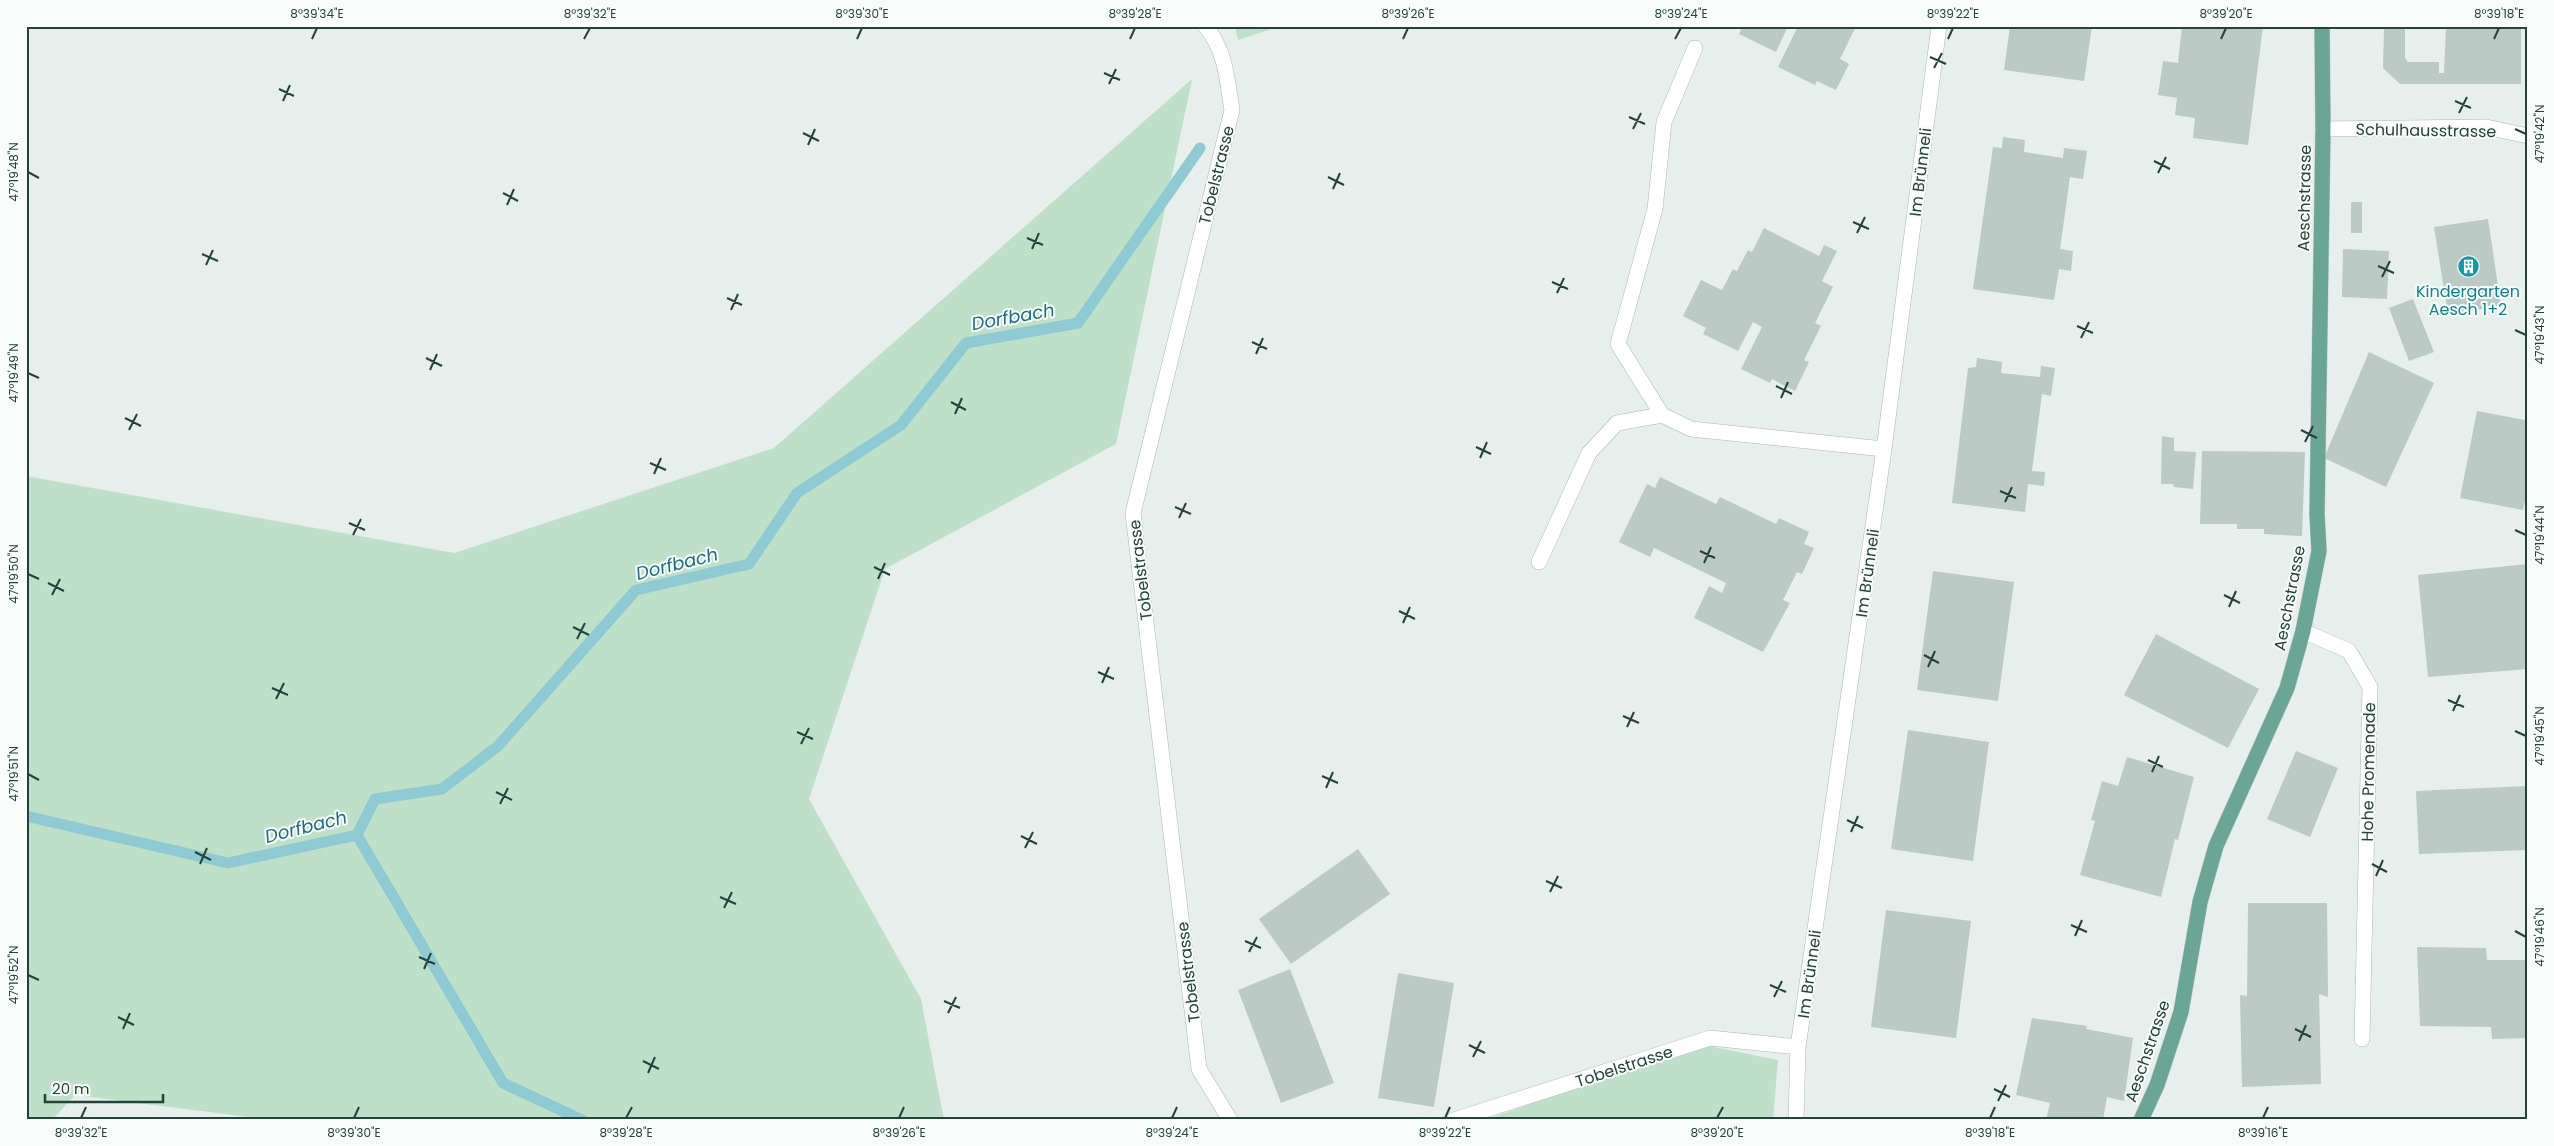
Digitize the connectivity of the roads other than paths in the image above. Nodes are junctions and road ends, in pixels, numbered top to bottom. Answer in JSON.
{"nodes":[{"id":1,"x":1204,"y":26,"type":"edge"},
{"id":2,"x":1938,"y":26,"type":"edge"},
{"id":3,"x":2322,"y":26,"type":"edge"},
{"id":4,"x":1695,"y":48,"type":"dead end"},
{"id":5,"x":2323,"y":129,"type":"junction"},
{"id":6,"x":2528,"y":136,"type":"edge"},
{"id":7,"x":1662,"y":415,"type":"junction"},
{"id":8,"x":1884,"y":449,"type":"junction"},
{"id":9,"x":1539,"y":562,"type":"dead end"},
{"id":10,"x":2303,"y":631,"type":"junction"},
{"id":11,"x":2362,"y":1039,"type":"dead end"},
{"id":12,"x":1798,"y":1047,"type":"junction"},
{"id":13,"x":1230,"y":1120,"type":"edge"},
{"id":14,"x":1454,"y":1120,"type":"edge"},
{"id":15,"x":1796,"y":1120,"type":"edge"},
{"id":16,"x":2141,"y":1120,"type":"edge"}],
"edges":[{"from":1,"to":13,"type":"street","name":"Tobelstrasse"},
{"from":2,"to":8,"type":"street","name":"Im Brünneli"},
{"from":3,"to":5,"type":"main road","name":"Aeschstrasse"},
{"from":4,"to":7,"type":"street"},
{"from":5,"to":6,"type":"street","name":"Schulhausstrasse"},
{"from":5,"to":10,"type":"main road","name":"Aeschstrasse"},
{"from":7,"to":8,"type":"street"},
{"from":7,"to":9,"type":"street"},
{"from":8,"to":12,"type":"street","name":"Im Brünneli"},
{"from":10,"to":11,"type":"street","name":"Hohe Promenade"},
{"from":10,"to":16,"type":"main road","name":"Aeschstrasse"},
{"from":12,"to":14,"type":"street","name":"Tobelstrasse"},
{"from":12,"to":15,"type":"street","name":"Im Brünneli"}]}
